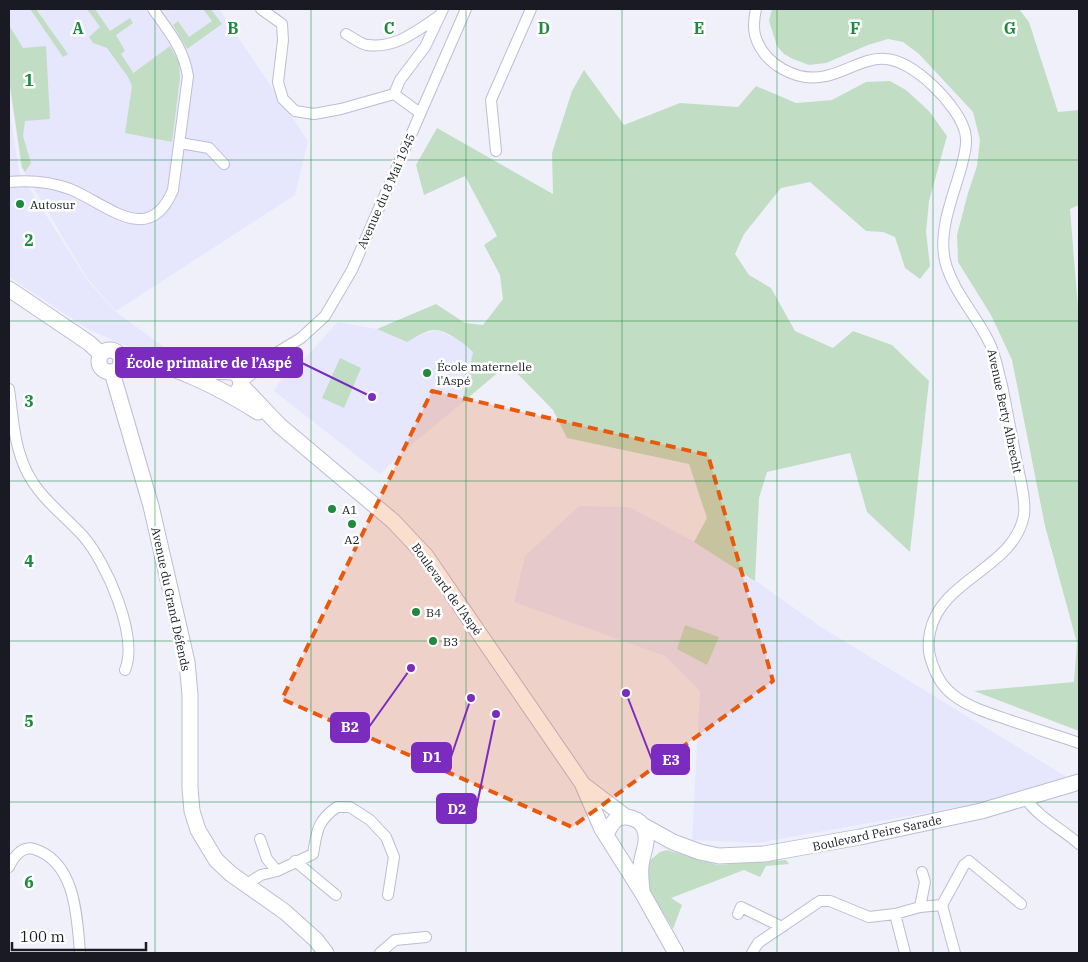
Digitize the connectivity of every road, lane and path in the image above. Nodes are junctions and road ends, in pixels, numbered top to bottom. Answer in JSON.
{"nodes":[{"id":1,"x":153,"y":9,"type":"edge"},
{"id":2,"x":261,"y":9,"type":"edge"},
{"id":3,"x":466,"y":9,"type":"edge"},
{"id":4,"x":531,"y":9,"type":"edge"},
{"id":5,"x":756,"y":9,"type":"edge"},
{"id":6,"x":441,"y":12,"type":"edge"},
{"id":7,"x":346,"y":34,"type":"dead end"},
{"id":8,"x":394,"y":94,"type":"junction"},
{"id":9,"x":420,"y":114,"type":"junction"},
{"id":10,"x":180,"y":143,"type":"junction"},
{"id":11,"x":496,"y":150,"type":"dead end"},
{"id":12,"x":224,"y":164,"type":"dead end"},
{"id":13,"x":9,"y":182,"type":"edge"},
{"id":14,"x":9,"y":289,"type":"edge"},
{"id":15,"x":278,"y":352,"type":"junction"},
{"id":16,"x":101,"y":354,"type":"junction"},
{"id":17,"x":121,"y":358,"type":"junction"},
{"id":18,"x":173,"y":370,"type":"junction"},
{"id":19,"x":112,"y":372,"type":"junction"},
{"id":20,"x":229,"y":372,"type":"junction"},
{"id":21,"x":233,"y":388,"type":"junction"},
{"id":22,"x":9,"y":389,"type":"edge"},
{"id":23,"x":11,"y":418,"type":"edge"},
{"id":24,"x":125,"y":670,"type":"dead end"},
{"id":25,"x":1079,"y":743,"type":"edge"},
{"id":26,"x":1079,"y":782,"type":"edge"},
{"id":27,"x":582,"y":783,"type":"junction"},
{"id":28,"x":1025,"y":798,"type":"junction"},
{"id":29,"x":626,"y":816,"type":"junction"},
{"id":30,"x":644,"y":826,"type":"junction"},
{"id":31,"x":606,"y":834,"type":"junction"},
{"id":32,"x":260,"y":839,"type":"dead end"},
{"id":33,"x":673,"y":842,"type":"junction"},
{"id":34,"x":1079,"y":844,"type":"edge"},
{"id":35,"x":644,"y":855,"type":"junction"},
{"id":36,"x":620,"y":856,"type":"junction"},
{"id":37,"x":295,"y":861,"type":"junction"},
{"id":38,"x":9,"y":868,"type":"edge"},
{"id":39,"x":277,"y":871,"type":"junction"},
{"id":40,"x":922,"y":872,"type":"dead end"},
{"id":41,"x":245,"y":884,"type":"junction"},
{"id":42,"x":643,"y":894,"type":"junction"},
{"id":43,"x":336,"y":895,"type":"dead end"},
{"id":44,"x":388,"y":895,"type":"dead end"},
{"id":45,"x":1021,"y":904,"type":"dead end"},
{"id":46,"x":942,"y":905,"type":"junction"},
{"id":47,"x":920,"y":906,"type":"junction"},
{"id":48,"x":738,"y":914,"type":"dead end"},
{"id":49,"x":895,"y":914,"type":"junction"},
{"id":50,"x":782,"y":927,"type":"junction"},
{"id":51,"x":426,"y":937,"type":"dead end"},
{"id":52,"x":80,"y":953,"type":"edge"},
{"id":53,"x":326,"y":953,"type":"edge"},
{"id":54,"x":380,"y":953,"type":"edge"},
{"id":55,"x":676,"y":953,"type":"edge"},
{"id":56,"x":752,"y":953,"type":"edge"},
{"id":57,"x":905,"y":953,"type":"edge"},
{"id":58,"x":955,"y":953,"type":"edge"}],
"edges":[{"from":1,"to":10,"type":"street"},
{"from":2,"to":8,"type":"street"},
{"from":3,"to":9,"type":"street","name":"Avenue du 8 Mai 1945"},
{"from":4,"to":11,"type":"street"},
{"from":5,"to":25,"type":"street","name":"Avenue Berty Albrecht"},
{"from":6,"to":7,"type":"street"},
{"from":6,"to":8,"type":"street"},
{"from":8,"to":9,"type":"street"},
{"from":9,"to":15,"type":"street","name":"Avenue du 8 Mai 1945"},
{"from":10,"to":12,"type":"street"},
{"from":10,"to":13,"type":"street"},
{"from":14,"to":16,"type":"street"},
{"from":15,"to":20,"type":"street","name":"Avenue du 8 Mai 1945"},
{"from":15,"to":21,"type":"street","name":"Avenue du 8 Mai 1945"},
{"from":16,"to":17,"type":"street"},
{"from":16,"to":19,"type":"street"},
{"from":17,"to":18,"type":"street","name":"Boulevard de l'Aspé"},
{"from":17,"to":19,"type":"street"},
{"from":18,"to":20,"type":"street","name":"Boulevard de l'Aspé"},
{"from":18,"to":21,"type":"street","name":"Boulevard de l'Aspé"},
{"from":19,"to":41,"type":"street","name":"Avenue du Grand Défends"},
{"from":20,"to":21,"type":"street"},
{"from":20,"to":21,"type":"street"},
{"from":21,"to":27,"type":"street","name":"Boulevard de l'Aspé"},
{"from":22,"to":23,"type":"street"},
{"from":23,"to":24,"type":"street"},
{"from":26,"to":28,"type":"street","name":"Boulevard Peire Sarade"},
{"from":27,"to":29,"type":"street","name":"Boulevard de l'Aspé"},
{"from":27,"to":31,"type":"street","name":"Boulevard de l'Aspé"},
{"from":28,"to":33,"type":"street","name":"Boulevard Peire Sarade"},
{"from":28,"to":34,"type":"street"},
{"from":29,"to":30,"type":"street"},
{"from":29,"to":31,"type":"street"},
{"from":30,"to":33,"type":"street","name":"Boulevard Peire Sarade"},
{"from":30,"to":35,"type":"street"},
{"from":31,"to":36,"type":"street"},
{"from":32,"to":39,"type":"street"},
{"from":33,"to":35,"type":"street"},
{"from":35,"to":36,"type":"street"},
{"from":35,"to":42,"type":"street"},
{"from":36,"to":42,"type":"street"},
{"from":37,"to":39,"type":"street"},
{"from":37,"to":43,"type":"street"},
{"from":37,"to":44,"type":"street"},
{"from":38,"to":52,"type":"street"},
{"from":39,"to":41,"type":"street"},
{"from":40,"to":47,"type":"street"},
{"from":41,"to":53,"type":"street","name":"Avenue du Grand Défends"},
{"from":42,"to":55,"type":"street"},
{"from":45,"to":46,"type":"street"},
{"from":46,"to":47,"type":"street"},
{"from":46,"to":58,"type":"street"},
{"from":47,"to":49,"type":"street"},
{"from":48,"to":50,"type":"street"},
{"from":49,"to":50,"type":"street"},
{"from":49,"to":57,"type":"street"},
{"from":50,"to":56,"type":"street"},
{"from":51,"to":54,"type":"street"}]}
